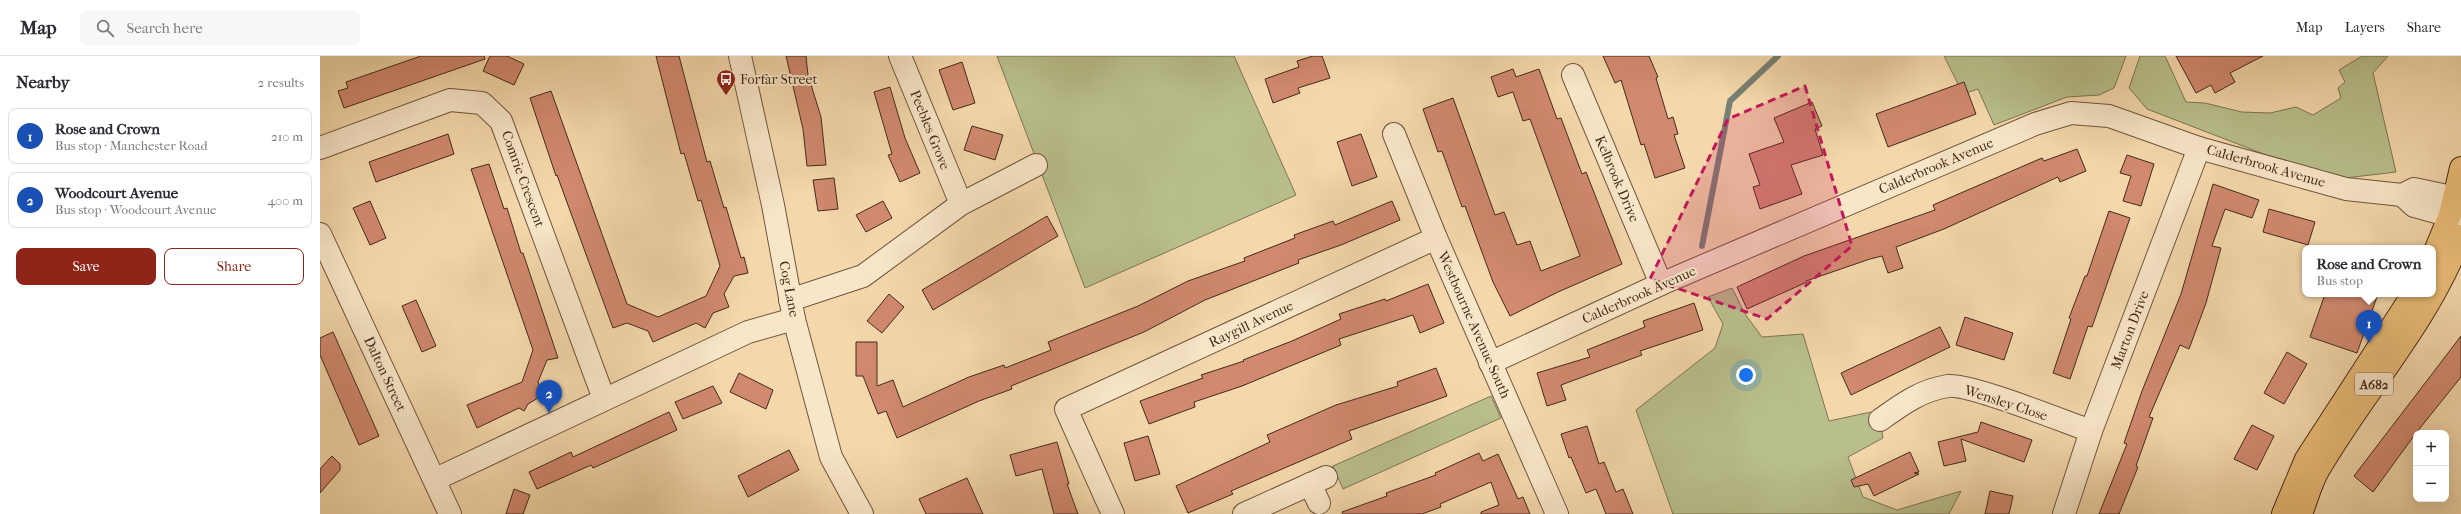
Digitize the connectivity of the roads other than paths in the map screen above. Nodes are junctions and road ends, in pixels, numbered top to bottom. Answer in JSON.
{"nodes":[{"id":1,"x":740,"y":56,"type":"edge"},
{"id":2,"x":900,"y":56,"type":"edge"},
{"id":3,"x":1573,"y":75,"type":"dead end"},
{"id":4,"x":1394,"y":134,"type":"dead end"},
{"id":5,"x":320,"y":148,"type":"edge"},
{"id":6,"x":2199,"y":148,"type":"junction"},
{"id":7,"x":1036,"y":165,"type":"dead end"},
{"id":8,"x":2461,"y":168,"type":"edge"},
{"id":9,"x":961,"y":204,"type":"junction"},
{"id":10,"x":2457,"y":208,"type":"edge"},
{"id":11,"x":320,"y":234,"type":"edge"},
{"id":12,"x":2461,"y":236,"type":"edge"},
{"id":13,"x":1436,"y":238,"type":"junction"},
{"id":14,"x":2446,"y":256,"type":"edge"},
{"id":15,"x":2436,"y":280,"type":"edge"},
{"id":16,"x":1661,"y":284,"type":"junction"},
{"id":17,"x":2411,"y":297,"type":"edge"},
{"id":18,"x":2429,"y":297,"type":"edge"},
{"id":19,"x":792,"y":309,"type":"junction"},
{"id":20,"x":1490,"y":363,"type":"junction"},
{"id":21,"x":604,"y":399,"type":"junction"},
{"id":22,"x":1880,"y":420,"type":"dead end"},
{"id":23,"x":2091,"y":431,"type":"junction"},
{"id":24,"x":436,"y":479,"type":"junction"},
{"id":25,"x":1319,"y":503,"type":"dead end"},
{"id":26,"x":450,"y":514,"type":"edge"},
{"id":27,"x":862,"y":514,"type":"edge"},
{"id":28,"x":1113,"y":514,"type":"edge"},
{"id":29,"x":1244,"y":514,"type":"edge"},
{"id":30,"x":1557,"y":514,"type":"edge"},
{"id":31,"x":2064,"y":514,"type":"edge"},
{"id":32,"x":2288,"y":514,"type":"edge"}],
"edges":[{"from":1,"to":19,"type":"street","name":"Cog Lane"},
{"from":2,"to":9,"type":"street","name":"Peebles Grove"},
{"from":3,"to":16,"type":"street","name":"Kelbrook Drive"},
{"from":4,"to":13,"type":"street","name":"Westbourne Avenue South"},
{"from":5,"to":21,"type":"street","name":"Comrie Crescent"},
{"from":6,"to":10,"type":"street","name":"Calderbrook Avenue"},
{"from":6,"to":16,"type":"street","name":"Calderbrook Avenue"},
{"from":6,"to":23,"type":"street","name":"Marton Drive"},
{"from":7,"to":9,"type":"street"},
{"from":8,"to":10,"type":"main road","number":"A682"},
{"from":9,"to":19,"type":"street"},
{"from":10,"to":14,"type":"main road","number":"A682"},
{"from":11,"to":24,"type":"street","name":"Dalton Street"},
{"from":12,"to":14,"type":"main road","number":"A682"},
{"from":13,"to":20,"type":"street","name":"Westbourne Avenue South"},
{"from":13,"to":28,"type":"street","name":"Raygill Avenue"},
{"from":14,"to":15,"type":"main road","number":"A682"},
{"from":16,"to":20,"type":"street","name":"Calderbrook Avenue"},
{"from":17,"to":32,"type":"main road","number":"A682"},
{"from":18,"to":32,"type":"main road","number":"A682"},
{"from":19,"to":21,"type":"street"},
{"from":19,"to":27,"type":"street","name":"Cog Lane"},
{"from":20,"to":30,"type":"street","name":"Westbourne Avenue South"},
{"from":21,"to":24,"type":"street"},
{"from":22,"to":23,"type":"street","name":"Wensley Close"},
{"from":23,"to":31,"type":"street","name":"Marton Drive"},
{"from":24,"to":26,"type":"street","name":"Dalton Street"},
{"from":25,"to":29,"type":"street"}]}
